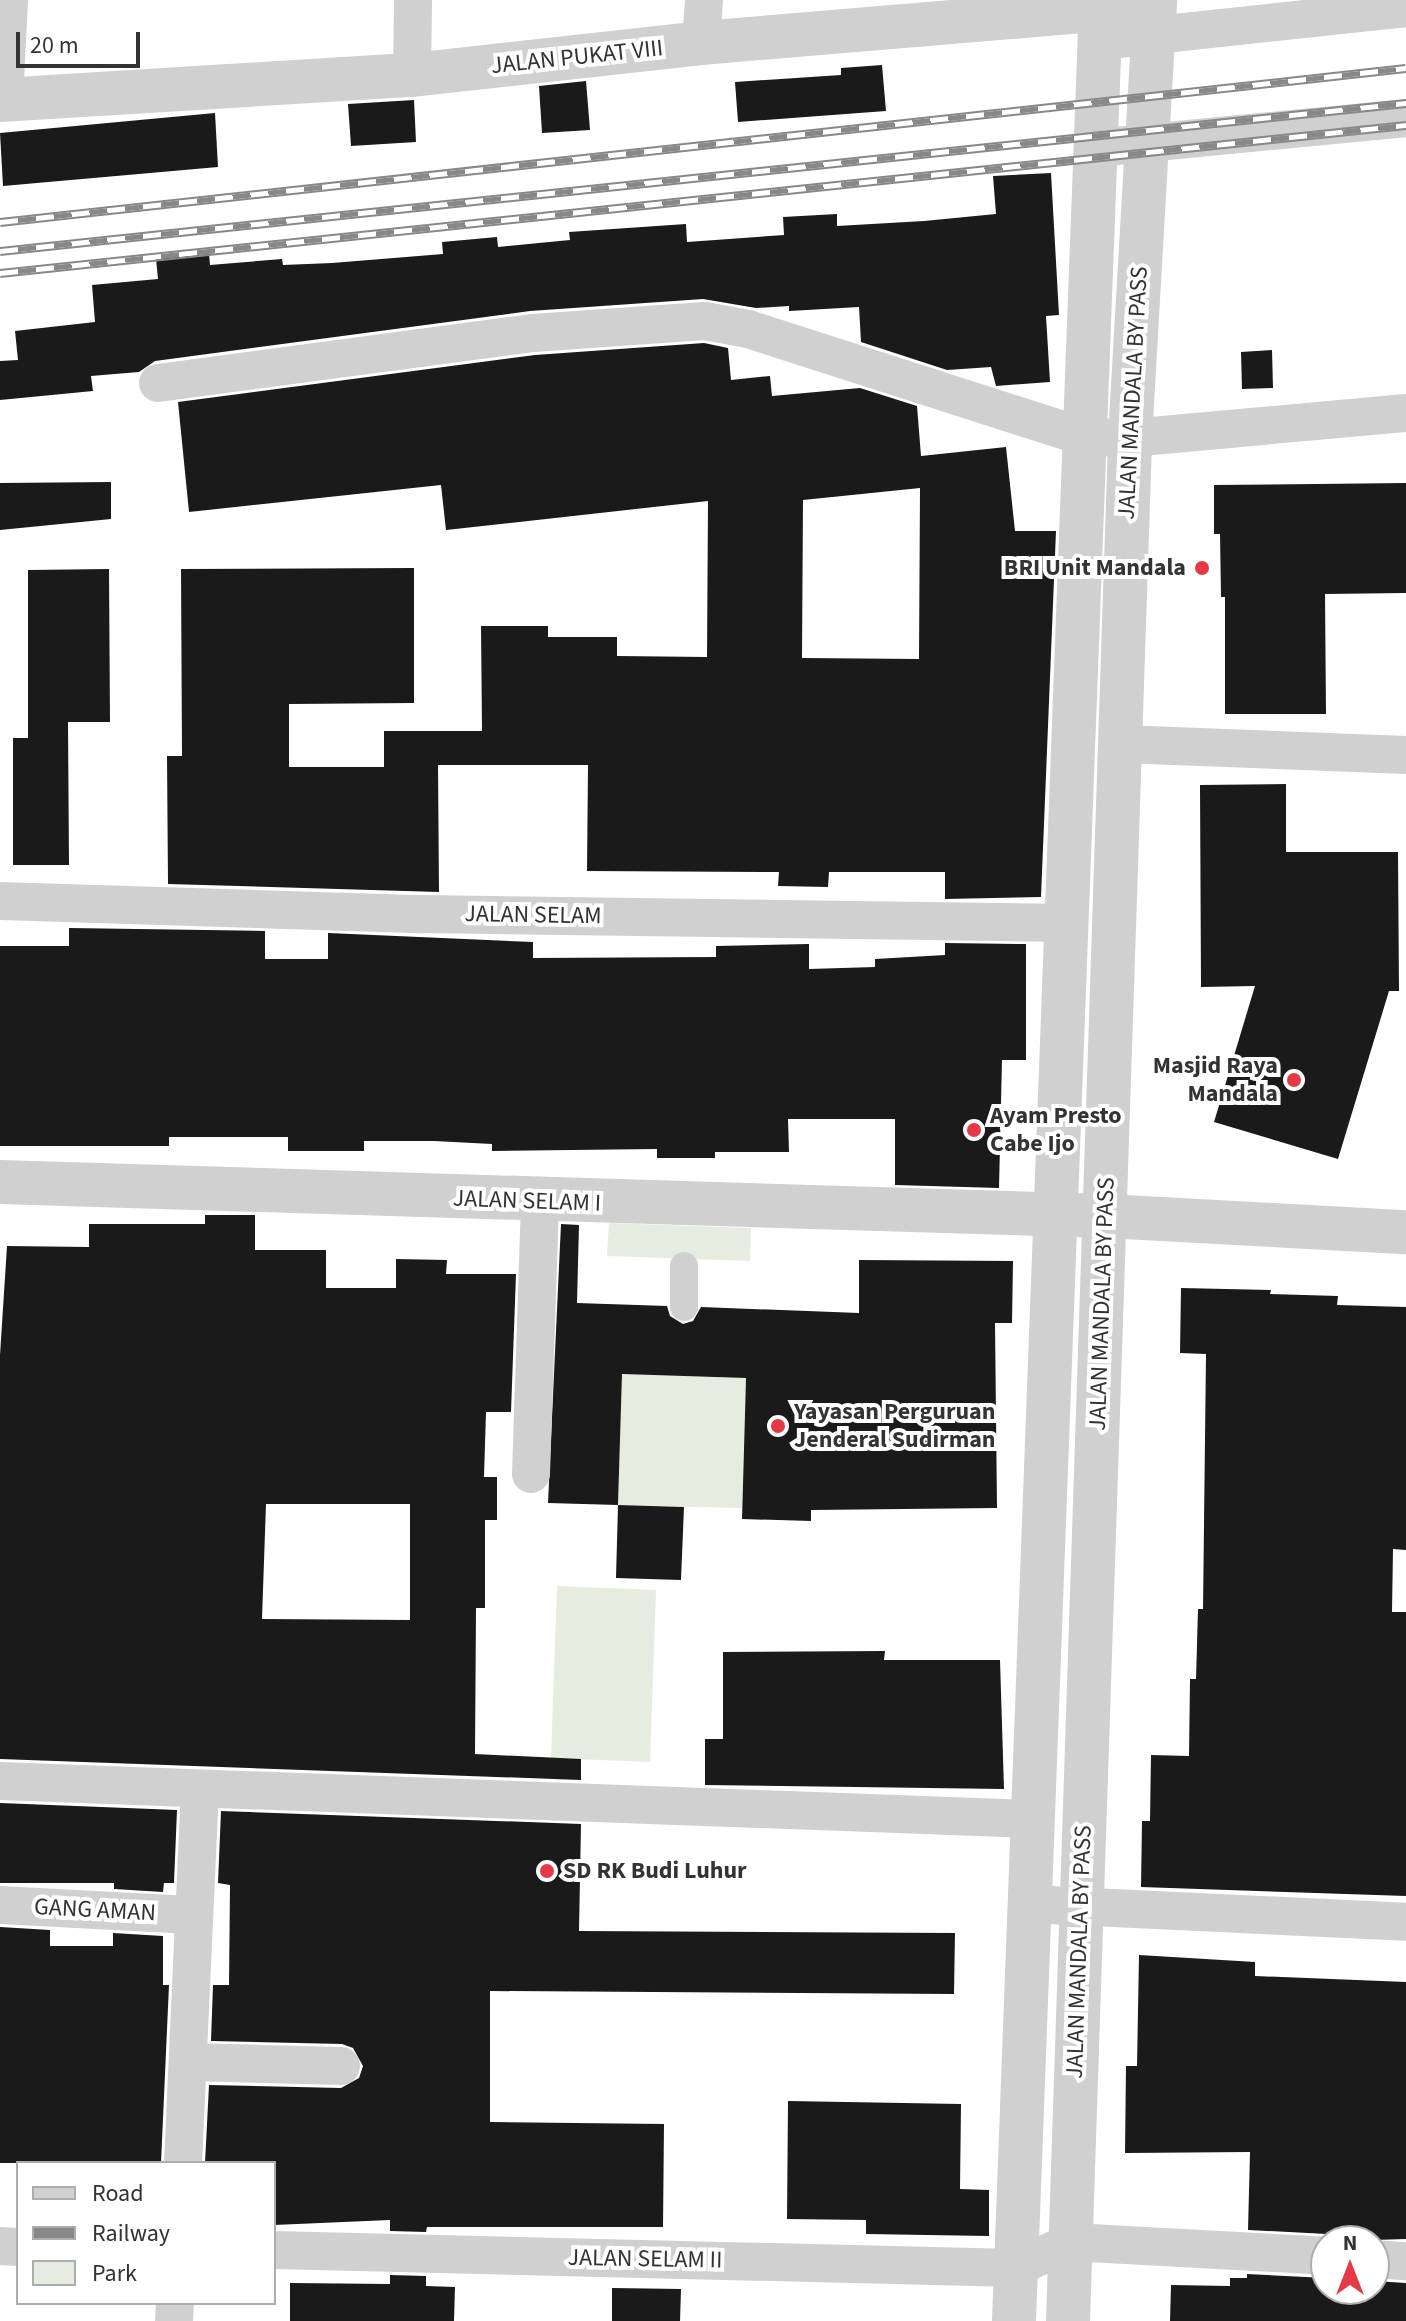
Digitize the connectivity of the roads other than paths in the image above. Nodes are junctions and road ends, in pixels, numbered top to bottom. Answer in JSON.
{"nodes":[{"id":1,"x":9,"y":0,"type":"edge"},
{"id":2,"x":413,"y":0,"type":"edge"},
{"id":3,"x":704,"y":0,"type":"edge"},
{"id":4,"x":1406,"y":8,"type":"edge"},
{"id":5,"x":1153,"y":15,"type":"edge"},
{"id":6,"x":1100,"y":16,"type":"edge"},
{"id":7,"x":701,"y":43,"type":"junction"},
{"id":8,"x":412,"y":75,"type":"junction"},
{"id":9,"x":2,"y":100,"type":"edge"},
{"id":10,"x":1406,"y":118,"type":"edge"},
{"id":11,"x":1146,"y":140,"type":"junction"},
{"id":12,"x":1095,"y":148,"type":"junction"},
{"id":13,"x":158,"y":383,"type":"dead end"},
{"id":14,"x":1406,"y":413,"type":"edge"},
{"id":15,"x":1084,"y":437,"type":"junction"},
{"id":16,"x":1130,"y":438,"type":"junction"},
{"id":17,"x":1121,"y":744,"type":"junction"},
{"id":18,"x":1406,"y":755,"type":"edge"},
{"id":19,"x":0,"y":901,"type":"edge"},
{"id":20,"x":1066,"y":923,"type":"junction"},
{"id":21,"x":0,"y":1182,"type":"edge"},
{"id":22,"x":540,"y":1201,"type":"junction"},
{"id":23,"x":1055,"y":1214,"type":"junction"},
{"id":24,"x":1106,"y":1216,"type":"junction"},
{"id":25,"x":1406,"y":1232,"type":"edge"},
{"id":26,"x":684,"y":1266,"type":"dead end"},
{"id":27,"x":684,"y":1307,"type":"dead end"},
{"id":28,"x":531,"y":1474,"type":"dead end"},
{"id":29,"x":0,"y":1781,"type":"edge"},
{"id":30,"x":200,"y":1790,"type":"junction"},
{"id":31,"x":1031,"y":1819,"type":"junction"},
{"id":32,"x":1029,"y":1904,"type":"junction"},
{"id":33,"x":0,"y":1905,"type":"edge"},
{"id":34,"x":1080,"y":1906,"type":"junction"},
{"id":35,"x":191,"y":1915,"type":"junction"},
{"id":36,"x":1406,"y":1922,"type":"edge"},
{"id":37,"x":189,"y":2062,"type":"junction"},
{"id":38,"x":341,"y":2066,"type":"dead end"},
{"id":39,"x":183,"y":2161,"type":"edge"},
{"id":40,"x":1071,"y":2242,"type":"junction"},
{"id":41,"x":276,"y":2250,"type":"edge"},
{"id":42,"x":1310,"y":2255,"type":"edge"},
{"id":43,"x":1015,"y":2268,"type":"junction"},
{"id":44,"x":1014,"y":2321,"type":"edge"},
{"id":45,"x":1068,"y":2321,"type":"edge"}],
"edges":[{"from":1,"to":9,"type":"street"},
{"from":2,"to":8,"type":"street"},
{"from":3,"to":7,"type":"street"},
{"from":4,"to":5,"type":"street"},
{"from":5,"to":6,"type":"street","name":"JALAN PUKAT VIII"},
{"from":5,"to":11,"type":"street","name":"JALAN MANDALA BY PASS"},
{"from":6,"to":7,"type":"street","name":"JALAN PUKAT VIII"},
{"from":6,"to":12,"type":"street","name":"JALAN MANDALA BY PASS"},
{"from":7,"to":8,"type":"street","name":"JALAN PUKAT VIII"},
{"from":8,"to":9,"type":"street","name":"JALAN PUKAT VIII"},
{"from":10,"to":11,"type":"street"},
{"from":11,"to":12,"type":"street"},
{"from":11,"to":16,"type":"street","name":"JALAN MANDALA BY PASS"},
{"from":12,"to":15,"type":"street","name":"JALAN MANDALA BY PASS"},
{"from":13,"to":15,"type":"street"},
{"from":14,"to":16,"type":"street"},
{"from":15,"to":16,"type":"street"},
{"from":15,"to":20,"type":"street","name":"JALAN MANDALA BY PASS"},
{"from":16,"to":17,"type":"street","name":"JALAN MANDALA BY PASS"},
{"from":17,"to":18,"type":"street"},
{"from":17,"to":24,"type":"street","name":"JALAN MANDALA BY PASS"},
{"from":19,"to":20,"type":"street","name":"JALAN SELAM"},
{"from":20,"to":23,"type":"street","name":"JALAN MANDALA BY PASS"},
{"from":21,"to":22,"type":"street","name":"JALAN SELAM I"},
{"from":22,"to":23,"type":"street","name":"JALAN SELAM I"},
{"from":22,"to":28,"type":"street"},
{"from":23,"to":24,"type":"street","name":"JALAN SELAM I"},
{"from":23,"to":31,"type":"street","name":"JALAN MANDALA BY PASS"},
{"from":24,"to":25,"type":"street","name":"JALAN SELAM I"},
{"from":24,"to":34,"type":"street","name":"JALAN MANDALA BY PASS"},
{"from":26,"to":27,"type":"street"},
{"from":29,"to":30,"type":"street"},
{"from":30,"to":31,"type":"street"},
{"from":30,"to":35,"type":"street"},
{"from":31,"to":32,"type":"street","name":"JALAN MANDALA BY PASS"},
{"from":32,"to":34,"type":"street"},
{"from":32,"to":43,"type":"street","name":"JALAN MANDALA BY PASS"},
{"from":33,"to":35,"type":"street","name":"GANG AMAN"},
{"from":34,"to":36,"type":"street"},
{"from":34,"to":40,"type":"street","name":"JALAN MANDALA BY PASS"},
{"from":35,"to":37,"type":"street"},
{"from":37,"to":38,"type":"street"},
{"from":37,"to":39,"type":"street"},
{"from":40,"to":42,"type":"street"},
{"from":40,"to":43,"type":"street"},
{"from":40,"to":45,"type":"street","name":"JALAN MANDALA BY PASS"},
{"from":41,"to":43,"type":"street","name":"JALAN SELAM II"},
{"from":43,"to":44,"type":"street","name":"JALAN MANDALA BY PASS"}]}
